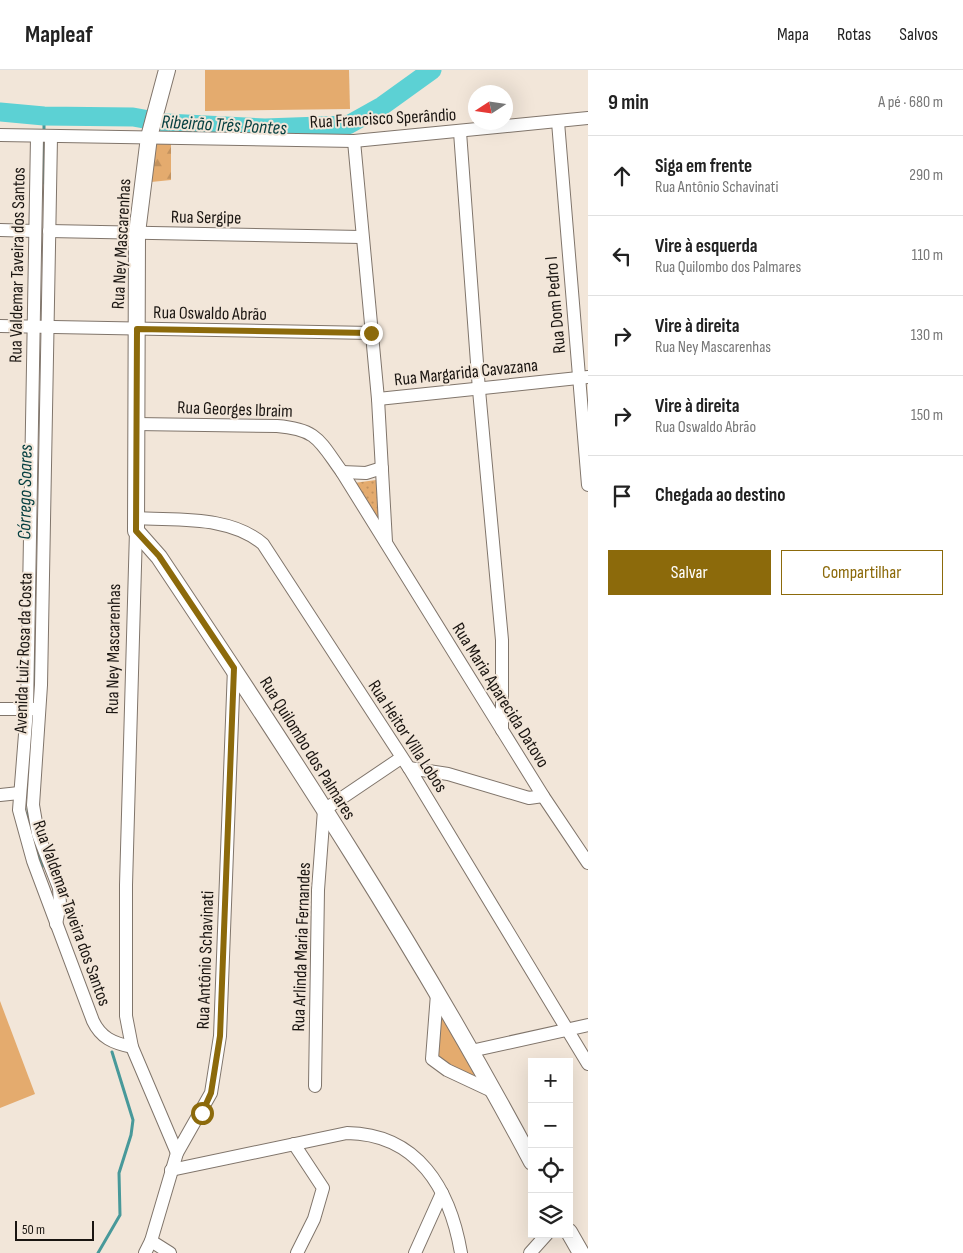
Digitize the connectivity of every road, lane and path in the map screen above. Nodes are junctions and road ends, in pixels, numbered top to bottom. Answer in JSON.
{"nodes":[{"id":1,"x":167,"y":70,"type":"edge"},
{"id":2,"x":588,"y":118,"type":"edge"},
{"id":3,"x":558,"y":122,"type":"junction"},
{"id":4,"x":460,"y":132,"type":"junction"},
{"id":5,"x":150,"y":134,"type":"junction"},
{"id":6,"x":0,"y":135,"type":"edge"},
{"id":7,"x":44,"y":137,"type":"junction"},
{"id":8,"x":354,"y":141,"type":"junction"},
{"id":9,"x":0,"y":230,"type":"edge"},
{"id":10,"x":35,"y":231,"type":"junction"},
{"id":11,"x":50,"y":231,"type":"junction"},
{"id":12,"x":138,"y":233,"type":"junction"},
{"id":13,"x":361,"y":237,"type":"junction"},
{"id":14,"x":0,"y":326,"type":"edge"},
{"id":15,"x":42,"y":326,"type":"junction"},
{"id":16,"x":137,"y":329,"type":"junction"},
{"id":17,"x":371,"y":333,"type":"junction"},
{"id":18,"x":583,"y":378,"type":"edge"},
{"id":19,"x":478,"y":390,"type":"junction"},
{"id":20,"x":378,"y":399,"type":"junction"},
{"id":21,"x":136,"y":424,"type":"junction"},
{"id":22,"x":382,"y":468,"type":"junction"},
{"id":23,"x":342,"y":472,"type":"junction"},
{"id":24,"x":588,"y":485,"type":"edge"},
{"id":25,"x":136,"y":525,"type":"junction"},
{"id":26,"x":386,"y":544,"type":"junction"},
{"id":27,"x":234,"y":668,"type":"junction"},
{"id":28,"x":0,"y":709,"type":"edge"},
{"id":29,"x":33,"y":709,"type":"junction"},
{"id":30,"x":502,"y":731,"type":"junction"},
{"id":31,"x":405,"y":763,"type":"junction"},
{"id":32,"x":19,"y":794,"type":"junction"},
{"id":33,"x":0,"y":795,"type":"edge"},
{"id":34,"x":543,"y":796,"type":"junction"},
{"id":35,"x":324,"y":810,"type":"junction"},
{"id":36,"x":588,"y":862,"type":"edge"},
{"id":37,"x":56,"y":924,"type":"junction"},
{"id":38,"x":437,"y":994,"type":"junction"},
{"id":39,"x":588,"y":1025,"type":"edge"},
{"id":40,"x":568,"y":1029,"type":"junction"},
{"id":41,"x":132,"y":1047,"type":"junction"},
{"id":42,"x":471,"y":1051,"type":"junction"},
{"id":43,"x":588,"y":1064,"type":"edge"},
{"id":44,"x":315,"y":1086,"type":"dead end"},
{"id":45,"x":494,"y":1092,"type":"junction"},
{"id":46,"x":294,"y":1144,"type":"junction"},
{"id":47,"x":177,"y":1153,"type":"junction"},
{"id":48,"x":528,"y":1155,"type":"edge"},
{"id":49,"x":171,"y":1170,"type":"junction"},
{"id":50,"x":442,"y":1192,"type":"junction"},
{"id":51,"x":543,"y":1238,"type":"edge"},
{"id":52,"x":572,"y":1238,"type":"edge"},
{"id":53,"x":151,"y":1241,"type":"junction"},
{"id":54,"x":145,"y":1253,"type":"edge"},
{"id":55,"x":170,"y":1253,"type":"edge"},
{"id":56,"x":297,"y":1253,"type":"edge"},
{"id":57,"x":415,"y":1253,"type":"edge"},
{"id":58,"x":461,"y":1253,"type":"edge"},
{"id":59,"x":530,"y":1253,"type":"edge"},
{"id":60,"x":581,"y":1253,"type":"edge"}],
"edges":[{"from":1,"to":5,"type":"street","name":"Rua Ney Mascarenhas"},
{"from":2,"to":3,"type":"street","name":"Rua Francisco Sperândio"},
{"from":3,"to":4,"type":"street","name":"Rua Francisco Sperândio"},
{"from":3,"to":18,"type":"street","name":"Rua Dom Pedro I"},
{"from":4,"to":8,"type":"street","name":"Rua Francisco Sperândio"},
{"from":4,"to":19,"type":"street"},
{"from":5,"to":7,"type":"street","name":"Rua Francisco Sperândio"},
{"from":5,"to":8,"type":"street","name":"Rua Francisco Sperândio"},
{"from":5,"to":12,"type":"street","name":"Rua Ney Mascarenhas"},
{"from":6,"to":7,"type":"street","name":"Rua Francisco Sperândio"},
{"from":7,"to":10,"type":"street","name":"Rua Valdemar Taveira dos Santos"},
{"from":7,"to":11,"type":"street"},
{"from":8,"to":13,"type":"street"},
{"from":9,"to":10,"type":"street"},
{"from":10,"to":15,"type":"street","name":"Rua Valdemar Taveira dos Santos"},
{"from":11,"to":12,"type":"street","name":"Rua Sergipe"},
{"from":11,"to":15,"type":"street"},
{"from":12,"to":13,"type":"street","name":"Rua Sergipe"},
{"from":12,"to":16,"type":"street","name":"Rua Ney Mascarenhas"},
{"from":13,"to":17,"type":"street"},
{"from":14,"to":15,"type":"street","name":"Rua Oswaldo Abrão"},
{"from":15,"to":16,"type":"street","name":"Rua Oswaldo Abrão"},
{"from":15,"to":29,"type":"street","name":"Rua Valdemar Taveira dos Santos"},
{"from":16,"to":17,"type":"street","name":"Rua Oswaldo Abrão"},
{"from":16,"to":21,"type":"street","name":"Rua Ney Mascarenhas"},
{"from":17,"to":20,"type":"street"},
{"from":18,"to":19,"type":"street","name":"Rua Margarida Cavazana"},
{"from":18,"to":24,"type":"street","name":"Rua Dom Pedro I"},
{"from":19,"to":20,"type":"street","name":"Rua Margarida Cavazana"},
{"from":19,"to":30,"type":"street"},
{"from":20,"to":22,"type":"street"},
{"from":21,"to":23,"type":"street","name":"Rua Georges Ibraim"},
{"from":21,"to":25,"type":"street","name":"Rua Ney Mascarenhas"},
{"from":22,"to":23,"type":"street"},
{"from":22,"to":26,"type":"street"},
{"from":23,"to":26,"type":"street","name":"Rua Georges Ibraim"},
{"from":25,"to":27,"type":"street","name":"Rua Quilombo dos Palmares"},
{"from":25,"to":31,"type":"street","name":"Rua Heitor Villa Lobos"},
{"from":25,"to":41,"type":"street","name":"Rua Ney Mascarenhas"},
{"from":26,"to":30,"type":"street","name":"Rua Maria Aparecida Datovo"},
{"from":27,"to":35,"type":"street","name":"Rua Quilombo dos Palmares"},
{"from":27,"to":47,"type":"street","name":"Rua Antônio Schavinati"},
{"from":28,"to":29,"type":"street"},
{"from":29,"to":32,"type":"street","name":"Rua Valdemar Taveira dos Santos"},
{"from":29,"to":37,"type":"street","name":"Avenida Luiz Rosa da Costa"},
{"from":30,"to":34,"type":"street","name":"Rua Maria Aparecida Datovo"},
{"from":31,"to":34,"type":"street"},
{"from":31,"to":35,"type":"street"},
{"from":31,"to":40,"type":"street","name":"Rua Heitor Villa Lobos"},
{"from":32,"to":33,"type":"street"},
{"from":32,"to":37,"type":"street","name":"Rua Valdemar Taveira dos Santos"},
{"from":34,"to":36,"type":"street","name":"Rua Maria Aparecida Datovo"},
{"from":35,"to":38,"type":"street","name":"Rua Quilombo dos Palmares"},
{"from":35,"to":44,"type":"street","name":"Rua Arlinda Maria Fernandes"},
{"from":37,"to":41,"type":"street","name":"Rua Valdemar Taveira dos Santos"},
{"from":38,"to":42,"type":"street","name":"Rua Quilombo dos Palmares"},
{"from":38,"to":45,"type":"street"},
{"from":39,"to":40,"type":"street"},
{"from":40,"to":42,"type":"street"},
{"from":40,"to":43,"type":"street","name":"Rua Heitor Villa Lobos"},
{"from":41,"to":47,"type":"street","name":"Rua Ney Mascarenhas"},
{"from":42,"to":45,"type":"street","name":"Rua Quilombo dos Palmares"},
{"from":45,"to":48,"type":"street","name":"Rua Quilombo dos Palmares"},
{"from":46,"to":49,"type":"street"},
{"from":46,"to":50,"type":"street"},
{"from":46,"to":56,"type":"street"},
{"from":47,"to":49,"type":"street","name":"Rua Antônio Schavinati"},
{"from":49,"to":53,"type":"street","name":"Rua Antônio Schavinati"},
{"from":50,"to":57,"type":"street"},
{"from":50,"to":58,"type":"street"},
{"from":51,"to":59,"type":"street"},
{"from":52,"to":60,"type":"street"},
{"from":53,"to":54,"type":"street","name":"Rua Antônio Schavinati"},
{"from":53,"to":55,"type":"street"}]}
